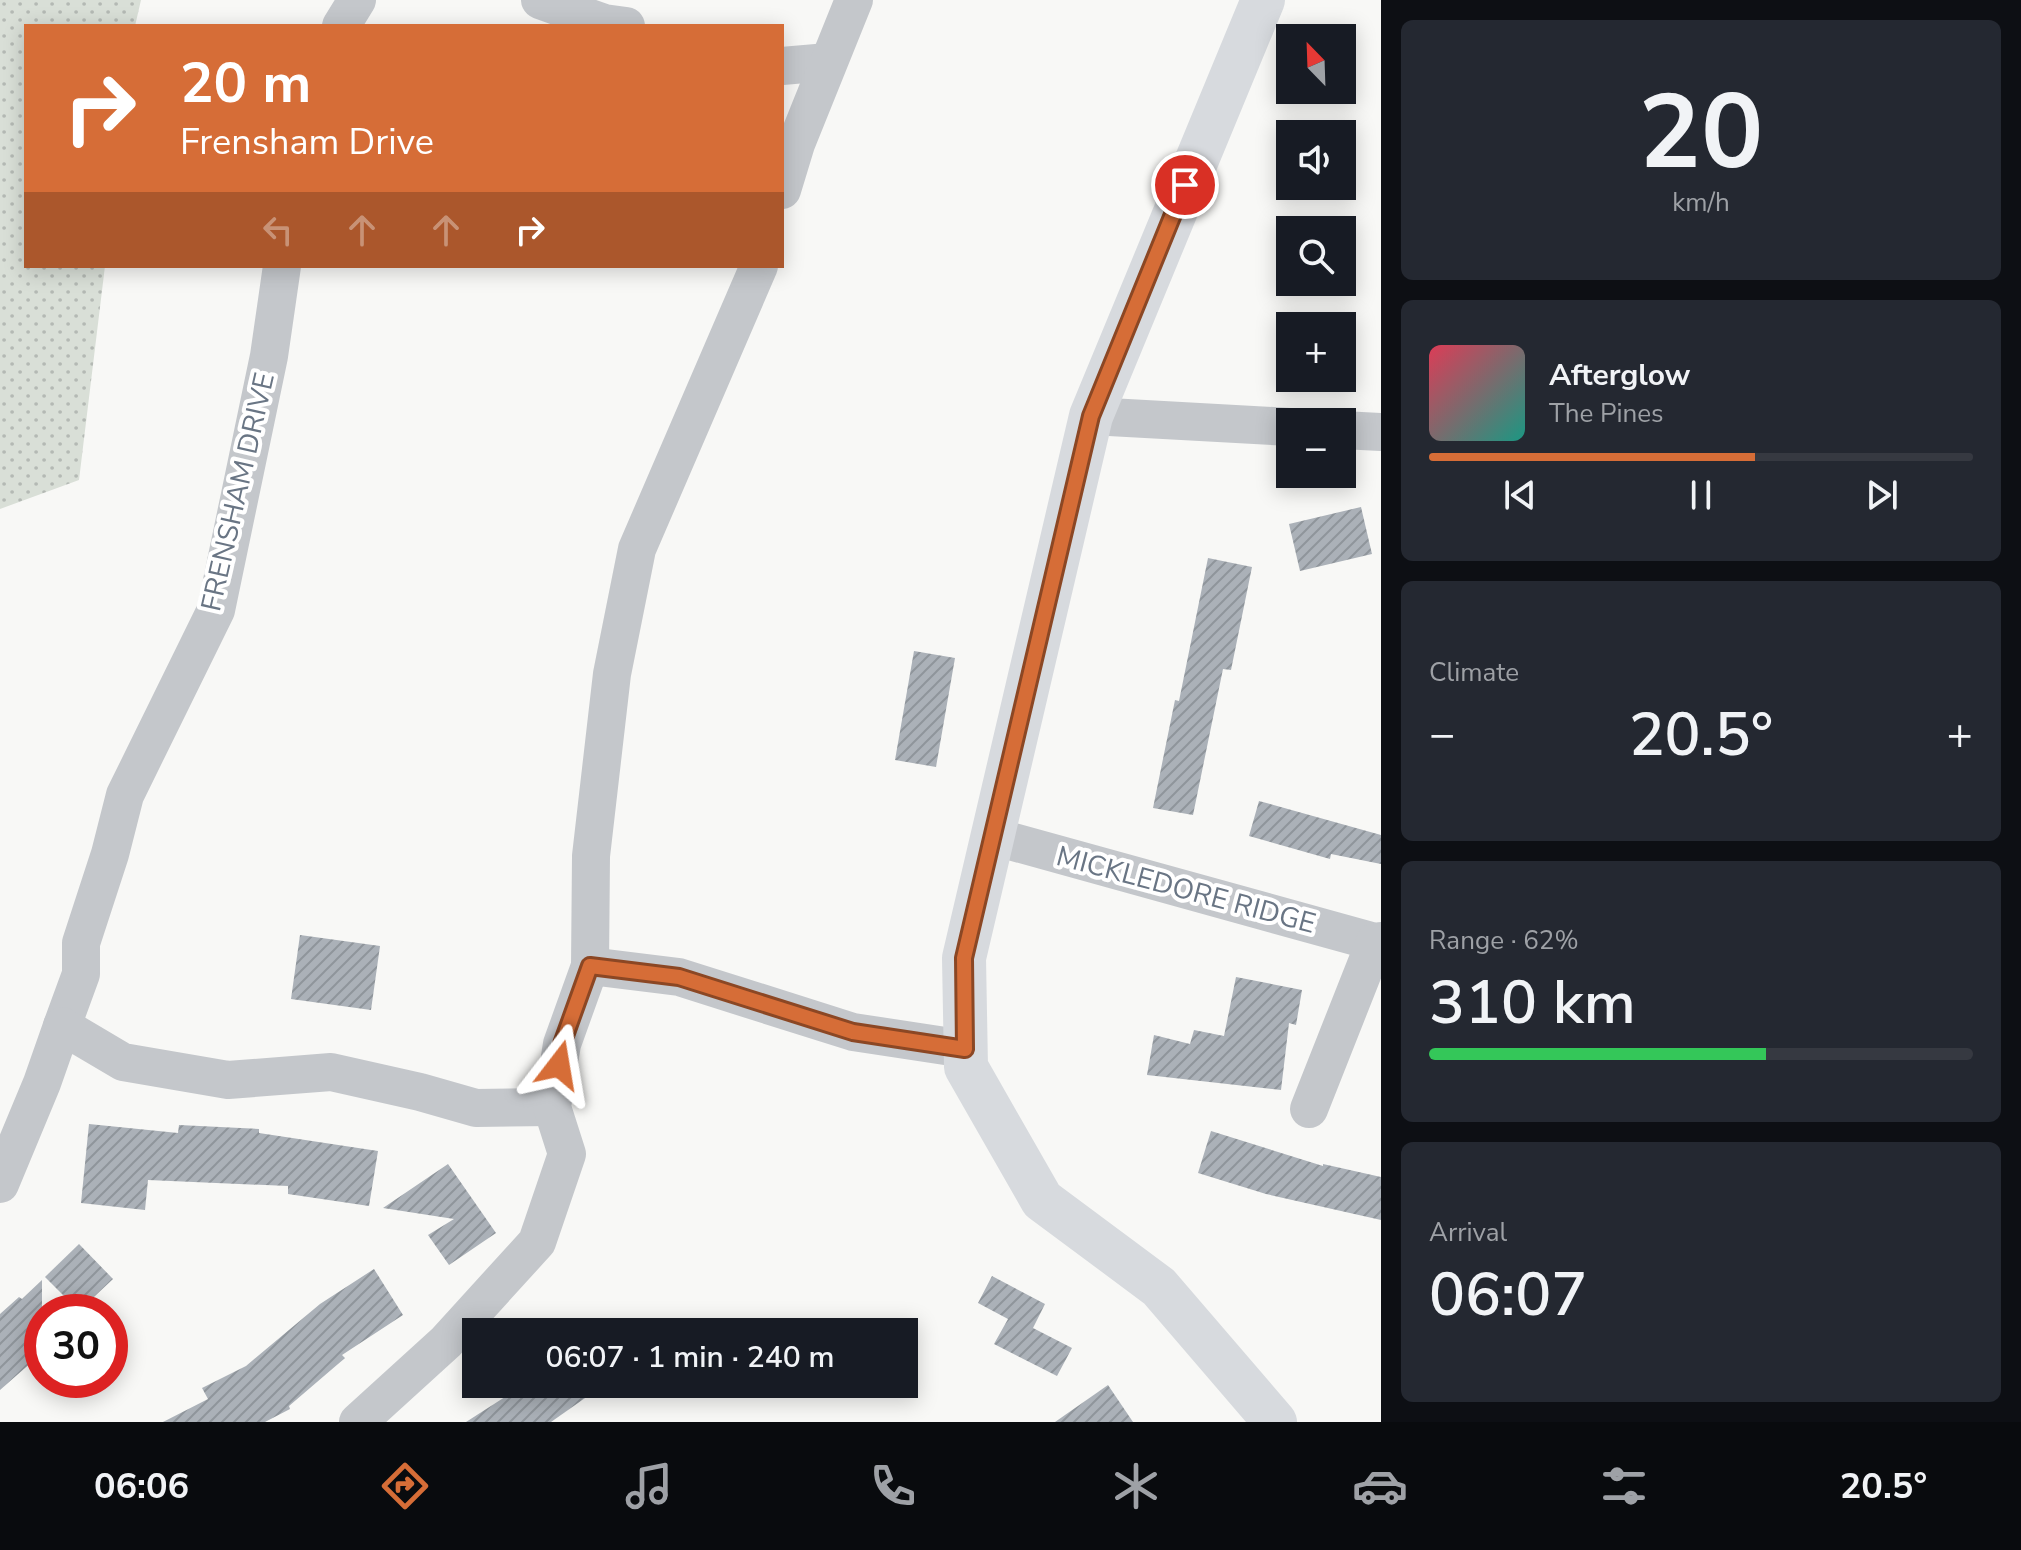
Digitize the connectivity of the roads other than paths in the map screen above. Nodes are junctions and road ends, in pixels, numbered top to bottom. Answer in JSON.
{"nodes":[{"id":1,"x":357,"y":0,"type":"edge"},
{"id":2,"x":540,"y":0,"type":"edge"},
{"id":3,"x":854,"y":0,"type":"edge"},
{"id":4,"x":1263,"y":0,"type":"edge"},
{"id":5,"x":342,"y":24,"type":"edge"},
{"id":6,"x":611,"y":24,"type":"edge"},
{"id":7,"x":828,"y":62,"type":"junction"},
{"id":8,"x":784,"y":66,"type":"edge"},
{"id":9,"x":784,"y":183,"type":"edge"},
{"id":10,"x":282,"y":268,"type":"edge"},
{"id":11,"x":758,"y":268,"type":"edge"},
{"id":12,"x":1091,"y":416,"type":"junction"},
{"id":13,"x":1276,"y":426,"type":"edge"},
{"id":14,"x":1356,"y":431,"type":"edge"},
{"id":15,"x":1381,"y":432,"type":"edge"},
{"id":16,"x":992,"y":836,"type":"junction"},
{"id":17,"x":1378,"y":942,"type":"edge"},
{"id":18,"x":590,"y":966,"type":"junction"},
{"id":19,"x":62,"y":1026,"type":"junction"},
{"id":20,"x":965,"y":1049,"type":"junction"},
{"id":21,"x":552,"y":1107,"type":"junction"},
{"id":22,"x":1309,"y":1109,"type":"dead end"},
{"id":23,"x":0,"y":1184,"type":"edge"},
{"id":24,"x":358,"y":1422,"type":"edge"},
{"id":25,"x":1275,"y":1422,"type":"edge"}],
"edges":[{"from":1,"to":5,"type":"street"},
{"from":2,"to":6,"type":"street"},
{"from":3,"to":7,"type":"street"},
{"from":4,"to":12,"type":"street"},
{"from":7,"to":8,"type":"street"},
{"from":7,"to":9,"type":"street"},
{"from":10,"to":19,"type":"street","name":"FRENSHAM DRIVE"},
{"from":11,"to":18,"type":"street"},
{"from":12,"to":13,"type":"street"},
{"from":12,"to":16,"type":"street"},
{"from":14,"to":15,"type":"street"},
{"from":16,"to":17,"type":"street","name":"MICKLEDORE RIDGE"},
{"from":16,"to":20,"type":"street"},
{"from":17,"to":22,"type":"street"},
{"from":18,"to":20,"type":"street"},
{"from":18,"to":21,"type":"street"},
{"from":19,"to":21,"type":"street"},
{"from":19,"to":23,"type":"street","name":"FRENSHAM DRIVE"},
{"from":20,"to":25,"type":"street"},
{"from":21,"to":24,"type":"street"}]}
